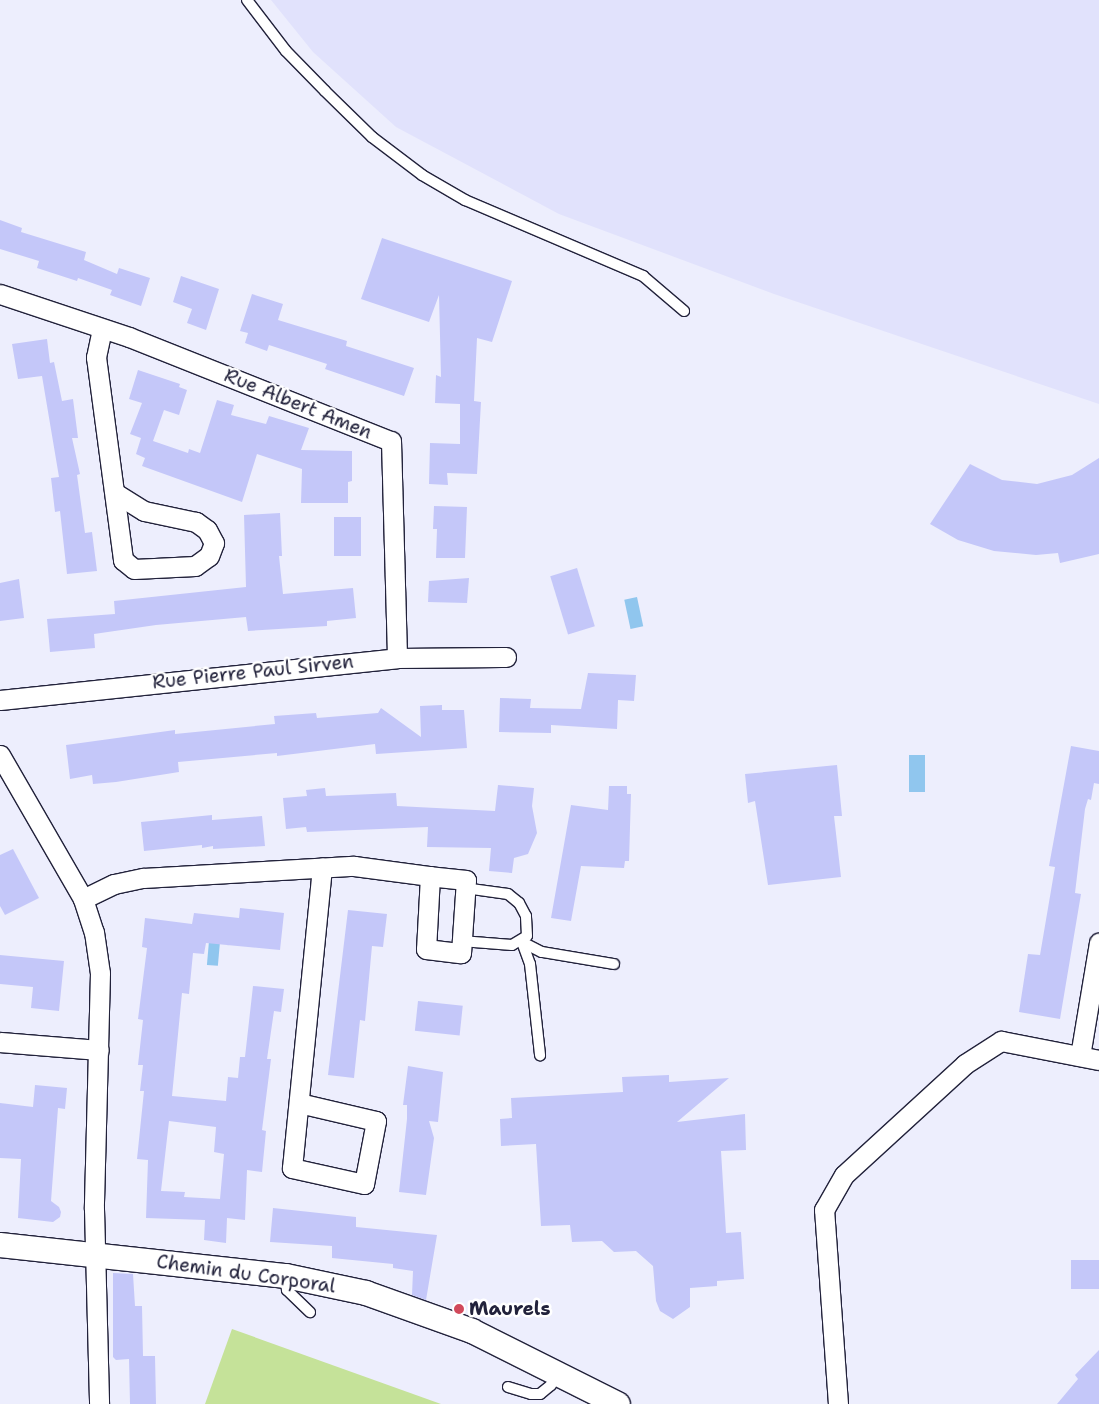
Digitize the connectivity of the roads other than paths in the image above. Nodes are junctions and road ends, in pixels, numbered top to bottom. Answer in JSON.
{"nodes":[{"id":1,"x":246,"y":0,"type":"edge"},
{"id":2,"x":0,"y":294,"type":"edge"},
{"id":3,"x":684,"y":312,"type":"dead end"},
{"id":4,"x":102,"y":329,"type":"junction"},
{"id":5,"x":115,"y":493,"type":"junction"},
{"id":6,"x":506,"y":656,"type":"dead end"},
{"id":7,"x":397,"y":658,"type":"junction"},
{"id":8,"x":0,"y":700,"type":"edge"},
{"id":9,"x":0,"y":755,"type":"edge"},
{"id":10,"x":322,"y":867,"type":"junction"},
{"id":11,"x":430,"y":876,"type":"junction"},
{"id":12,"x":465,"y":888,"type":"junction"},
{"id":13,"x":83,"y":899,"type":"junction"},
{"id":14,"x":461,"y":941,"type":"junction"},
{"id":15,"x":522,"y":942,"type":"junction"},
{"id":16,"x":1099,"y":943,"type":"edge"},
{"id":17,"x":614,"y":964,"type":"dead end"},
{"id":18,"x":0,"y":1042,"type":"edge"},
{"id":19,"x":99,"y":1050,"type":"junction"},
{"id":20,"x":540,"y":1055,"type":"dead end"},
{"id":21,"x":1080,"y":1056,"type":"junction"},
{"id":22,"x":1099,"y":1060,"type":"edge"},
{"id":23,"x":299,"y":1104,"type":"junction"},
{"id":24,"x":0,"y":1245,"type":"edge"},
{"id":25,"x":97,"y":1254,"type":"junction"},
{"id":26,"x":286,"y":1276,"type":"junction"},
{"id":27,"x":310,"y":1312,"type":"dead end"},
{"id":28,"x":556,"y":1372,"type":"junction"},
{"id":29,"x":508,"y":1386,"type":"dead end"},
{"id":30,"x":99,"y":1404,"type":"edge"},
{"id":31,"x":618,"y":1404,"type":"edge"},
{"id":32,"x":838,"y":1404,"type":"edge"}],
"edges":[{"from":1,"to":3,"type":"lane"},
{"from":2,"to":4,"type":"street","name":"Rue Albert Amen"},
{"from":4,"to":5,"type":"street"},
{"from":4,"to":7,"type":"street","name":"Rue Albert Amen"},
{"from":5,"to":5,"type":"street"},
{"from":6,"to":7,"type":"street","name":"Rue Pierre Paul Sirven"},
{"from":7,"to":8,"type":"street","name":"Rue Pierre Paul Sirven"},
{"from":9,"to":13,"type":"street"},
{"from":10,"to":11,"type":"street"},
{"from":10,"to":13,"type":"street"},
{"from":10,"to":23,"type":"street"},
{"from":11,"to":12,"type":"street"},
{"from":11,"to":14,"type":"street"},
{"from":12,"to":14,"type":"street"},
{"from":12,"to":15,"type":"lane"},
{"from":13,"to":19,"type":"street"},
{"from":14,"to":15,"type":"lane"},
{"from":15,"to":17,"type":"lane"},
{"from":15,"to":20,"type":"lane"},
{"from":16,"to":21,"type":"street"},
{"from":18,"to":19,"type":"street"},
{"from":19,"to":25,"type":"street"},
{"from":21,"to":22,"type":"street"},
{"from":21,"to":32,"type":"street"},
{"from":23,"to":23,"type":"street"},
{"from":24,"to":25,"type":"street","name":"Chemin du Corporal"},
{"from":25,"to":26,"type":"street","name":"Chemin du Corporal"},
{"from":25,"to":30,"type":"street"},
{"from":26,"to":27,"type":"lane"},
{"from":26,"to":28,"type":"street","name":"Chemin du Corporal"},
{"from":28,"to":29,"type":"lane"},
{"from":28,"to":31,"type":"street","name":"Chemin du Corporal"}]}
